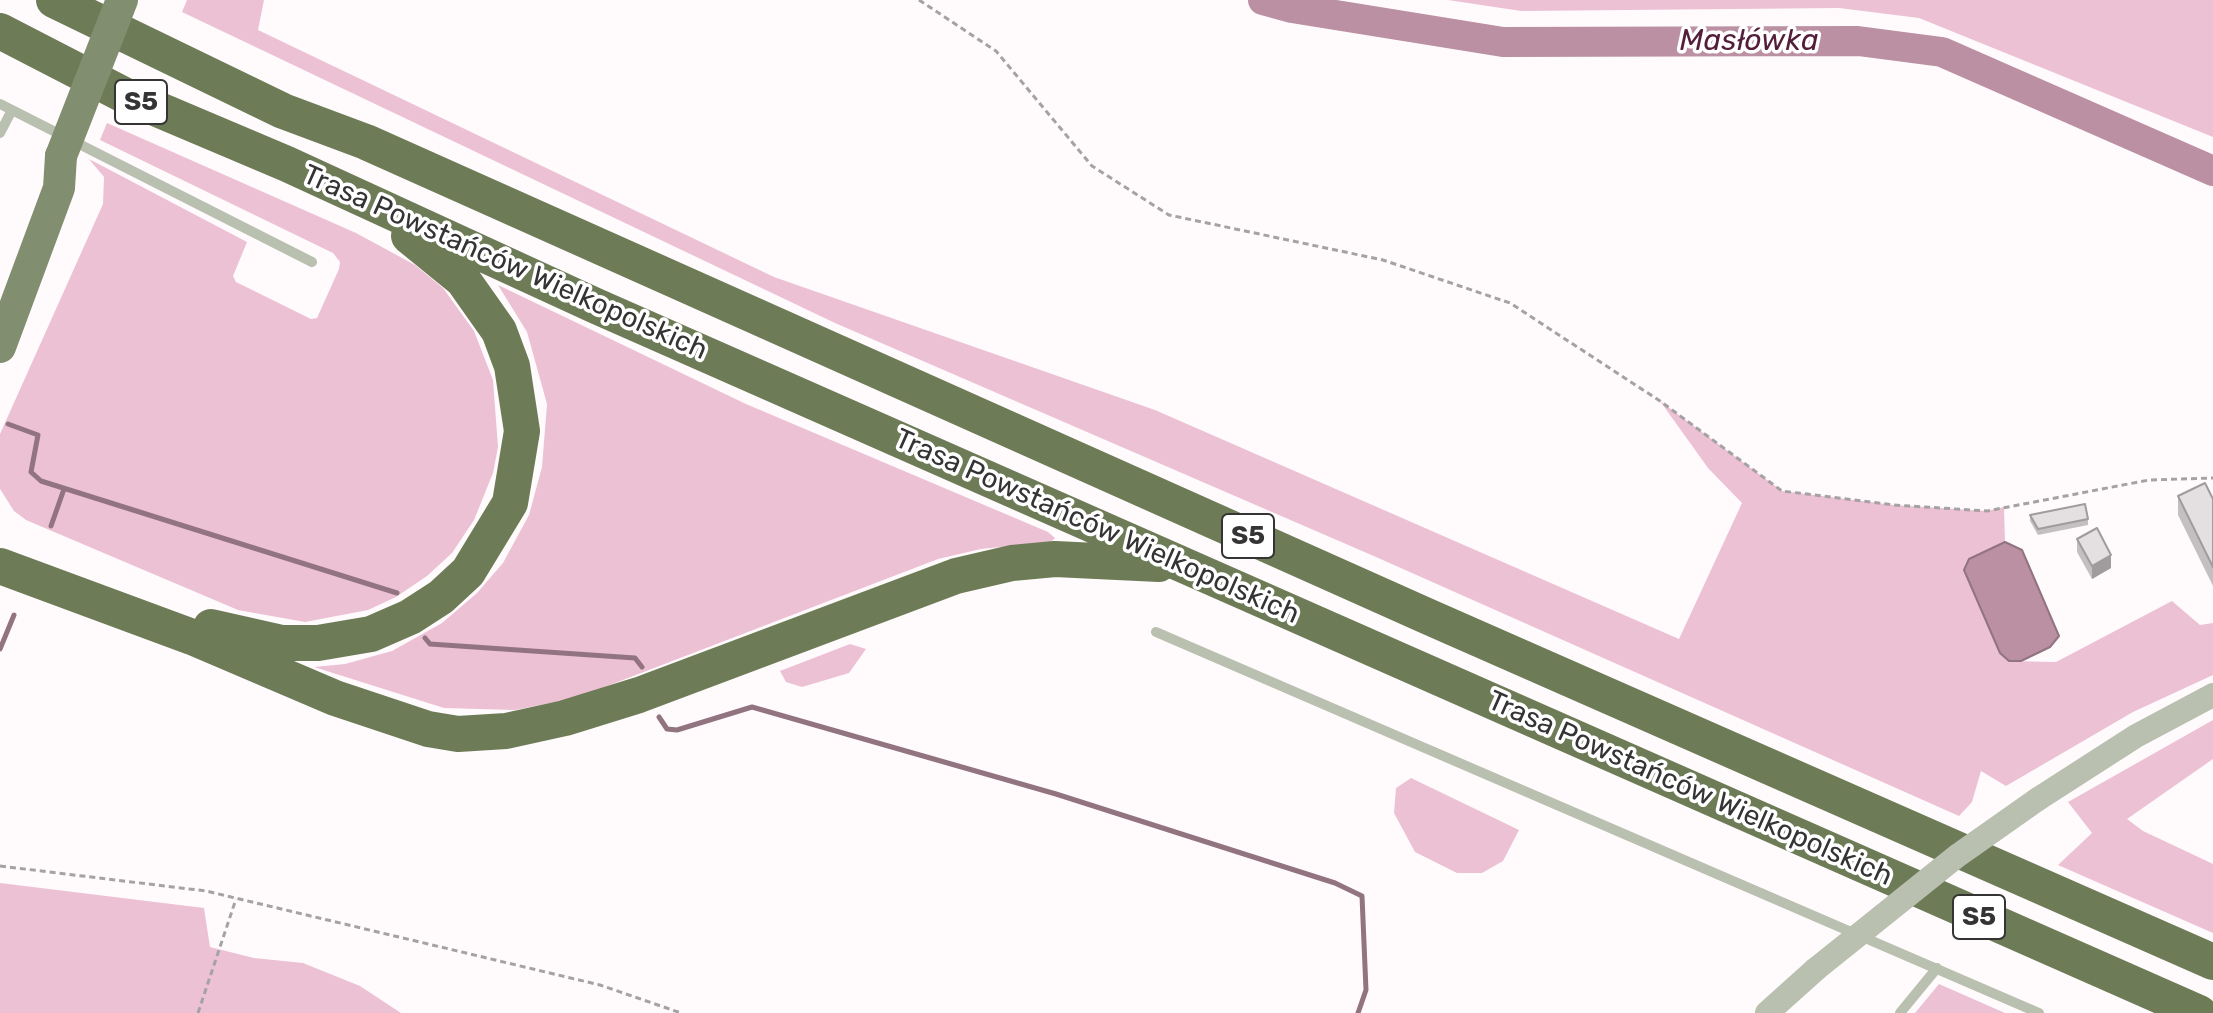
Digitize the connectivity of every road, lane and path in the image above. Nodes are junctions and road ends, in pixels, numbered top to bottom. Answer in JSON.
{"nodes":[{"id":1,"x":54,"y":0,"type":"edge"},
{"id":2,"x":122,"y":0,"type":"edge"},
{"id":3,"x":919,"y":0,"type":"edge"},
{"id":4,"x":0,"y":31,"type":"edge"},
{"id":5,"x":0,"y":104,"type":"edge"},
{"id":6,"x":12,"y":110,"type":"junction"},
{"id":7,"x":0,"y":133,"type":"edge"},
{"id":8,"x":61,"y":156,"type":"junction"},
{"id":9,"x":287,"y":164,"type":"junction"},
{"id":10,"x":312,"y":262,"type":"dead end"},
{"id":11,"x":0,"y":295,"type":"edge"},
{"id":12,"x":0,"y":347,"type":"edge"},
{"id":13,"x":2213,"y":478,"type":"edge"},
{"id":14,"x":0,"y":539,"type":"edge"},
{"id":15,"x":1180,"y":565,"type":"junction"},
{"id":16,"x":0,"y":566,"type":"edge"},
{"id":17,"x":1156,"y":632,"type":"dead end"},
{"id":18,"x":2213,"y":695,"type":"edge"},
{"id":19,"x":0,"y":866,"type":"edge"},
{"id":20,"x":236,"y":899,"type":"junction"},
{"id":21,"x":2213,"y":962,"type":"edge"},
{"id":22,"x":1937,"y":968,"type":"junction"},
{"id":23,"x":198,"y":1013,"type":"edge"},
{"id":24,"x":681,"y":1013,"type":"edge"},
{"id":25,"x":1767,"y":1013,"type":"edge"},
{"id":26,"x":1900,"y":1013,"type":"edge"},
{"id":27,"x":2039,"y":1013,"type":"edge"},
{"id":28,"x":2199,"y":1013,"type":"edge"}],
"edges":[{"from":1,"to":21,"type":"highway","name":"Trasa Powstańców Wielkopolskich","number":"S5"},
{"from":2,"to":8,"type":"main road","bridge":true},
{"from":3,"to":13,"type":"path"},
{"from":4,"to":9,"type":"highway","name":"Trasa Powstańców Wielkopolskich","number":"S5"},
{"from":5,"to":6,"type":"lane"},
{"from":6,"to":7,"type":"lane"},
{"from":6,"to":10,"type":"lane"},
{"from":8,"to":11,"type":"main road"},
{"from":8,"to":12,"type":"main road"},
{"from":9,"to":14,"type":"highway"},
{"from":9,"to":15,"type":"highway","name":"Trasa Powstańców Wielkopolskich","number":"S5"},
{"from":15,"to":16,"type":"highway"},
{"from":15,"to":28,"type":"highway","name":"Trasa Powstańców Wielkopolskich","number":"S5"},
{"from":17,"to":22,"type":"lane"},
{"from":18,"to":25,"type":"street","bridge":true},
{"from":19,"to":20,"type":"path"},
{"from":20,"to":23,"type":"path"},
{"from":20,"to":24,"type":"path"},
{"from":22,"to":26,"type":"lane"},
{"from":22,"to":27,"type":"lane"}]}
